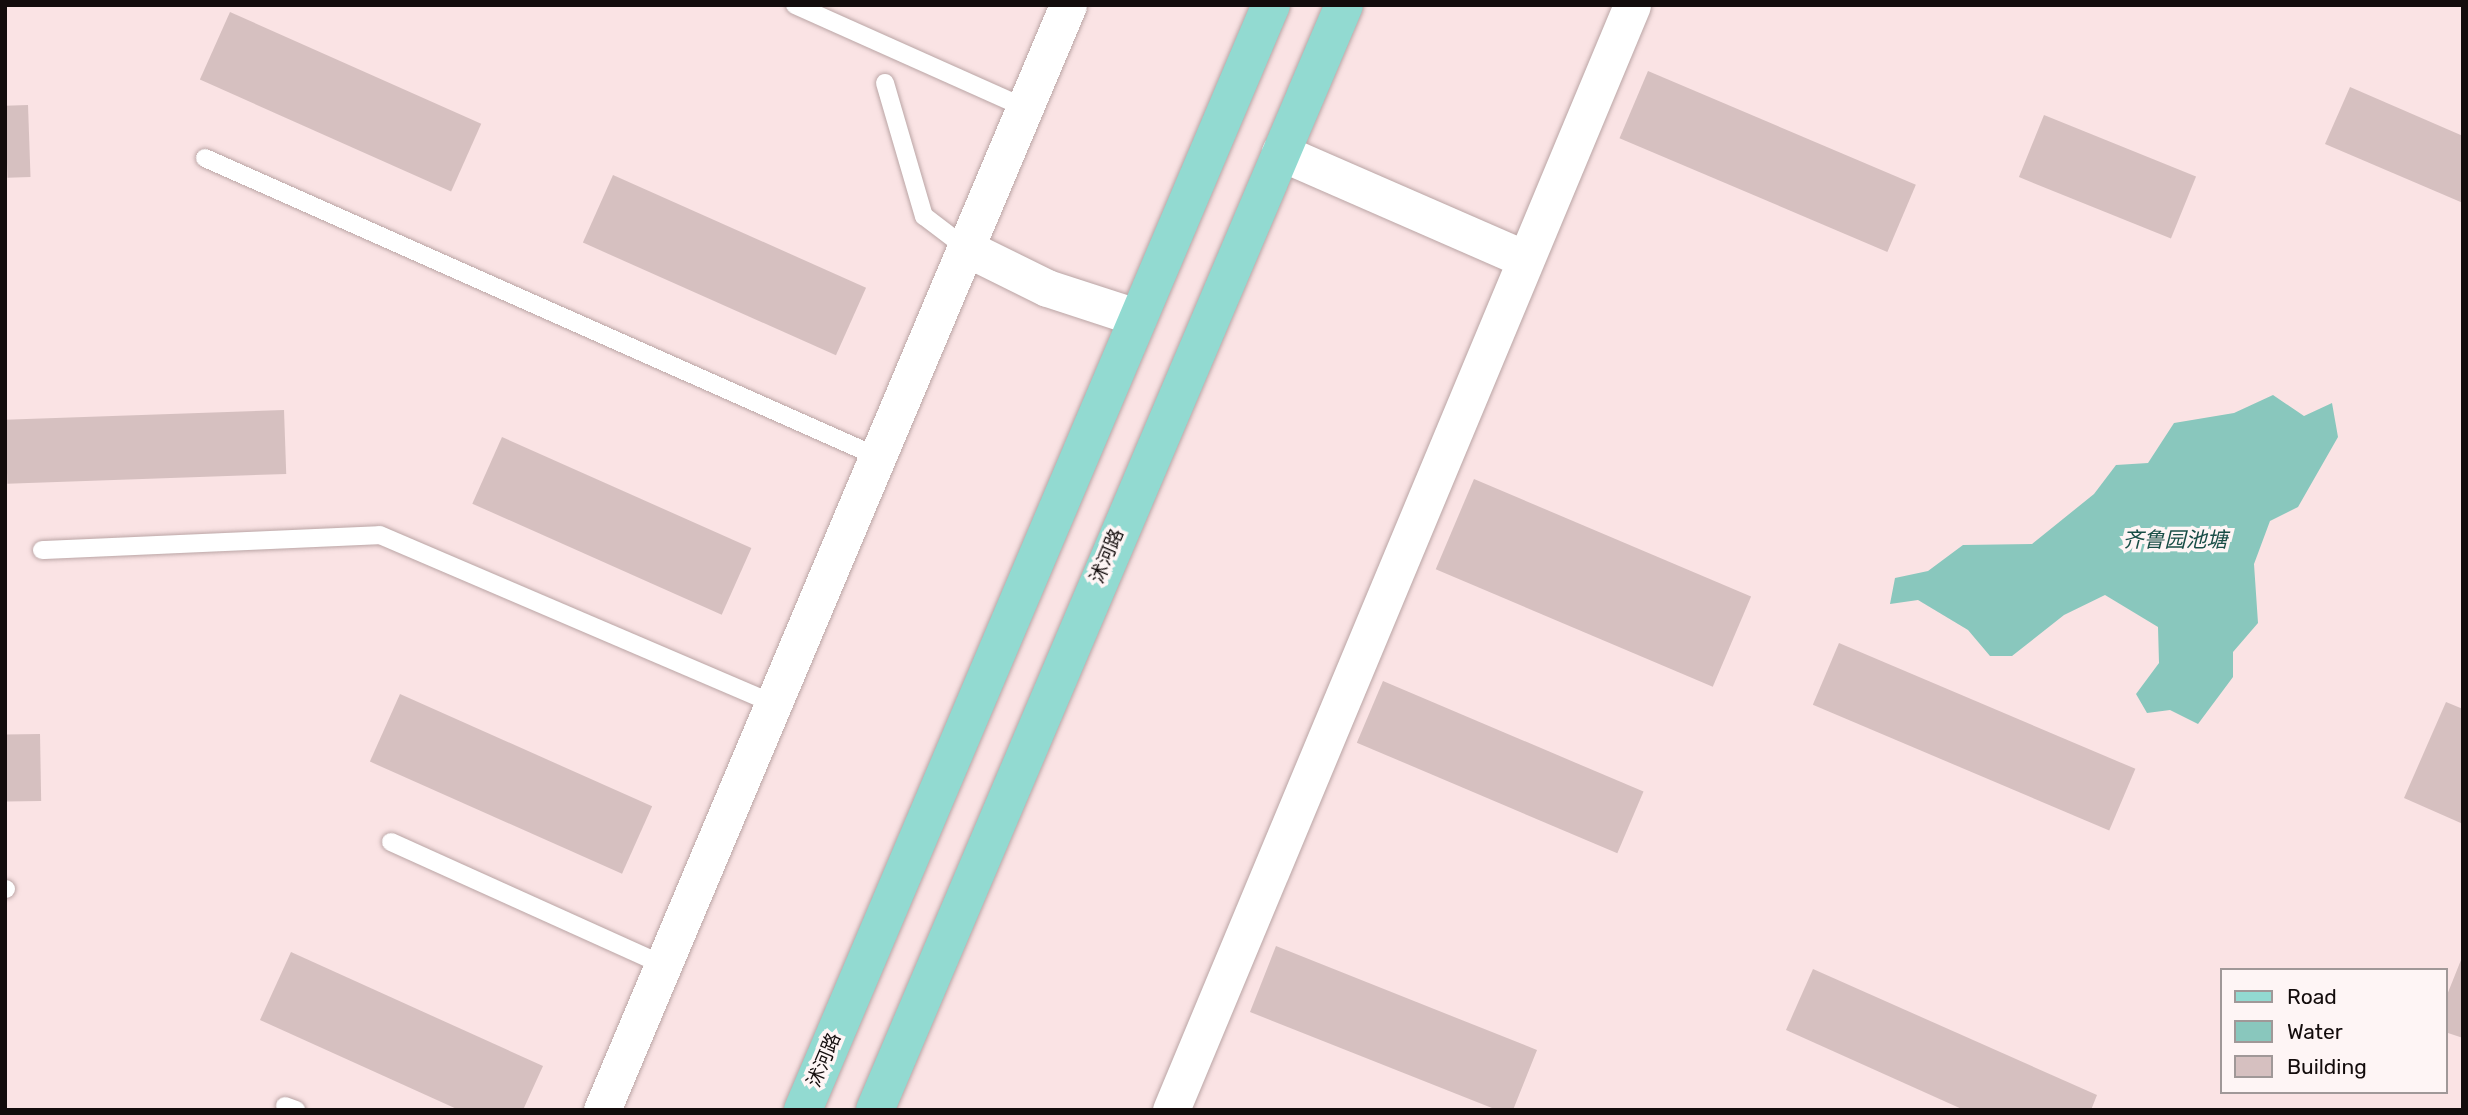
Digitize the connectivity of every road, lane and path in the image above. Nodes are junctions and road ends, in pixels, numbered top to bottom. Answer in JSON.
{"nodes":[{"id":1,"x":795,"y":5,"type":"edge"},
{"id":2,"x":1069,"y":5,"type":"edge"},
{"id":3,"x":1271,"y":5,"type":"edge"},
{"id":4,"x":1344,"y":5,"type":"edge"},
{"id":5,"x":1632,"y":5,"type":"edge"},
{"id":6,"x":885,"y":83,"type":"dead end"},
{"id":7,"x":1025,"y":108,"type":"junction"},
{"id":8,"x":1280,"y":152,"type":"junction"},
{"id":9,"x":205,"y":158,"type":"dead end"},
{"id":10,"x":966,"y":248,"type":"junction"},
{"id":11,"x":1523,"y":258,"type":"junction"},
{"id":12,"x":1136,"y":317,"type":"junction"},
{"id":13,"x":878,"y":457,"type":"junction"},
{"id":14,"x":42,"y":550,"type":"dead end"},
{"id":15,"x":774,"y":704,"type":"junction"},
{"id":16,"x":391,"y":842,"type":"dead end"},
{"id":17,"x":663,"y":965,"type":"junction"},
{"id":18,"x":602,"y":1110,"type":"edge"},
{"id":19,"x":803,"y":1110,"type":"edge"},
{"id":20,"x":875,"y":1110,"type":"edge"},
{"id":21,"x":1171,"y":1110,"type":"edge"}],
"edges":[{"from":1,"to":7,"type":"lane"},
{"from":2,"to":7,"type":"street"},
{"from":3,"to":12,"type":"main road","name":"沭河路"},
{"from":4,"to":8,"type":"main road","name":"沭河路"},
{"from":5,"to":11,"type":"street"},
{"from":6,"to":10,"type":"lane"},
{"from":7,"to":10,"type":"street"},
{"from":8,"to":11,"type":"street"},
{"from":8,"to":20,"type":"main road","name":"沭河路"},
{"from":9,"to":13,"type":"lane"},
{"from":10,"to":12,"type":"street"},
{"from":10,"to":13,"type":"street"},
{"from":11,"to":21,"type":"street"},
{"from":12,"to":19,"type":"main road","name":"沭河路"},
{"from":13,"to":15,"type":"street"},
{"from":14,"to":15,"type":"lane"},
{"from":15,"to":17,"type":"street"},
{"from":16,"to":17,"type":"lane"},
{"from":17,"to":18,"type":"street"}]}
